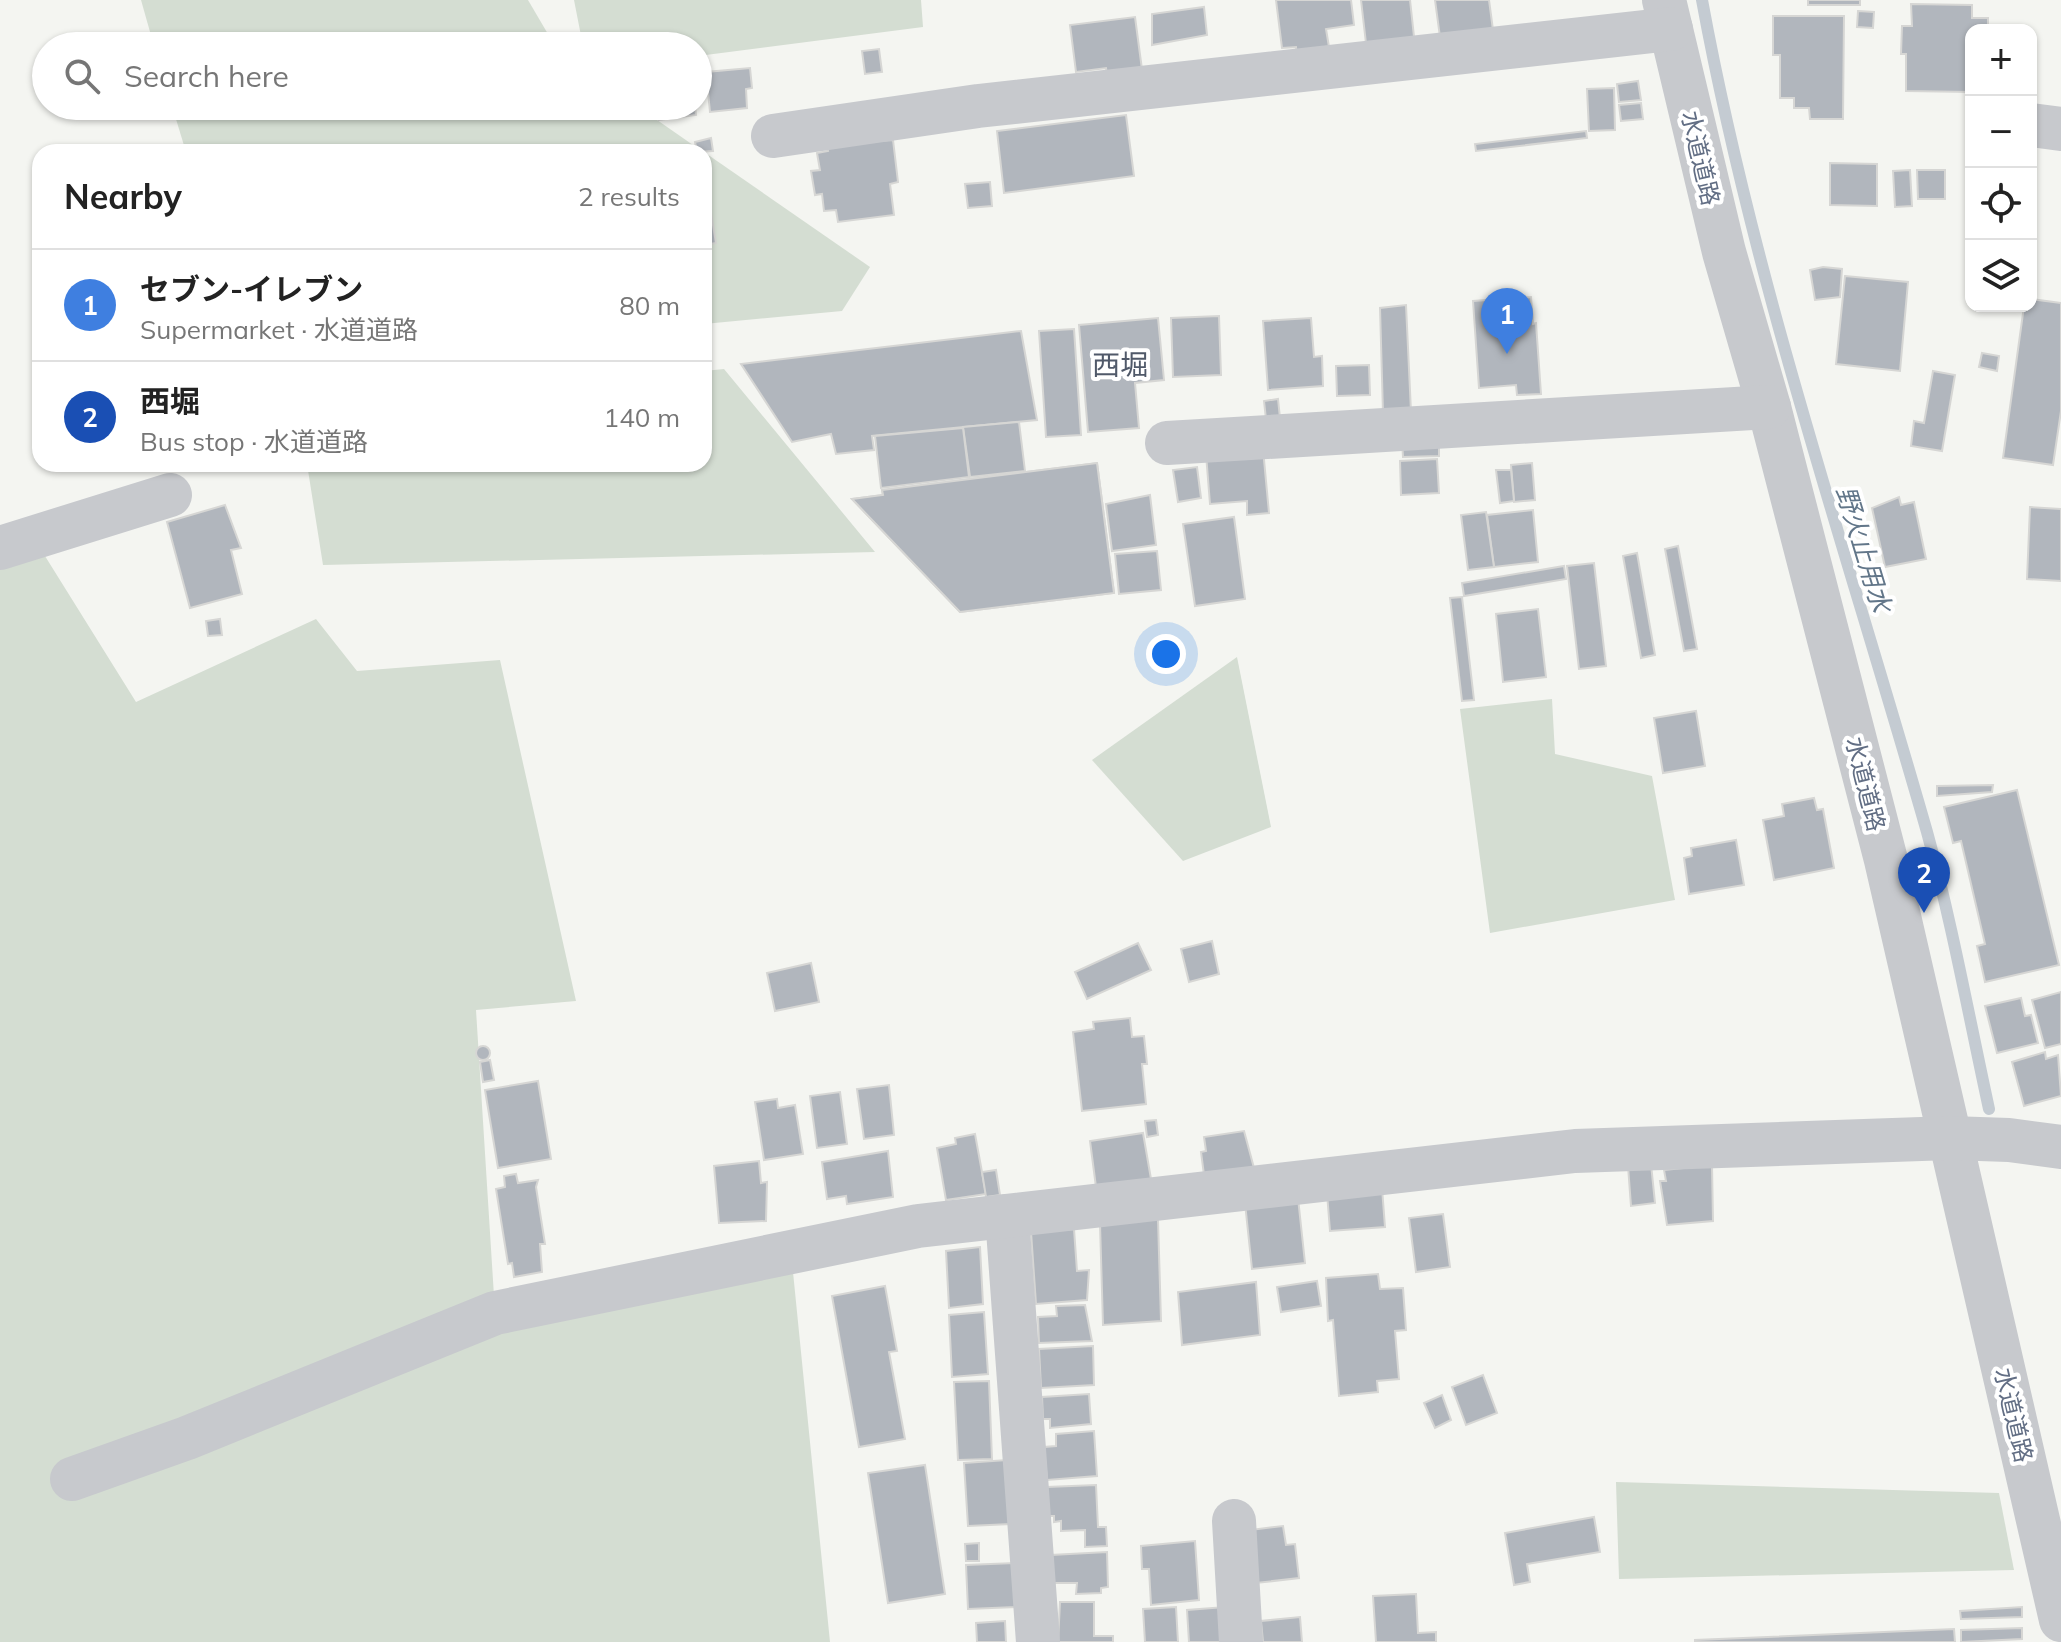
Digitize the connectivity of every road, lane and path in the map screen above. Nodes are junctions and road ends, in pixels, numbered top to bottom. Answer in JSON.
{"nodes":[{"id":1,"x":1667,"y":15,"type":"edge"},
{"id":2,"x":2037,"y":126,"type":"edge"},
{"id":3,"x":2061,"y":129,"type":"edge"},
{"id":4,"x":773,"y":136,"type":"dead end"},
{"id":5,"x":1769,"y":407,"type":"junction"},
{"id":6,"x":1167,"y":443,"type":"dead end"},
{"id":7,"x":170,"y":495,"type":"dead end"},
{"id":8,"x":0,"y":548,"type":"edge"},
{"id":9,"x":1950,"y":1138,"type":"junction"},
{"id":10,"x":2061,"y":1147,"type":"edge"},
{"id":11,"x":1007,"y":1216,"type":"junction"},
{"id":12,"x":72,"y":1479,"type":"dead end"},
{"id":13,"x":1234,"y":1521,"type":"dead end"},
{"id":14,"x":2061,"y":1620,"type":"edge"},
{"id":15,"x":1038,"y":1642,"type":"edge"},
{"id":16,"x":1241,"y":1642,"type":"edge"}],
"edges":[{"from":1,"to":4,"type":"street"},
{"from":1,"to":5,"type":"street","name":"水道道路"},
{"from":2,"to":3,"type":"street"},
{"from":5,"to":6,"type":"street"},
{"from":5,"to":9,"type":"street","name":"水道道路"},
{"from":7,"to":8,"type":"street"},
{"from":9,"to":10,"type":"street"},
{"from":9,"to":11,"type":"street"},
{"from":9,"to":14,"type":"street","name":"水道道路"},
{"from":11,"to":12,"type":"street"},
{"from":11,"to":15,"type":"street"},
{"from":13,"to":16,"type":"street"}]}
